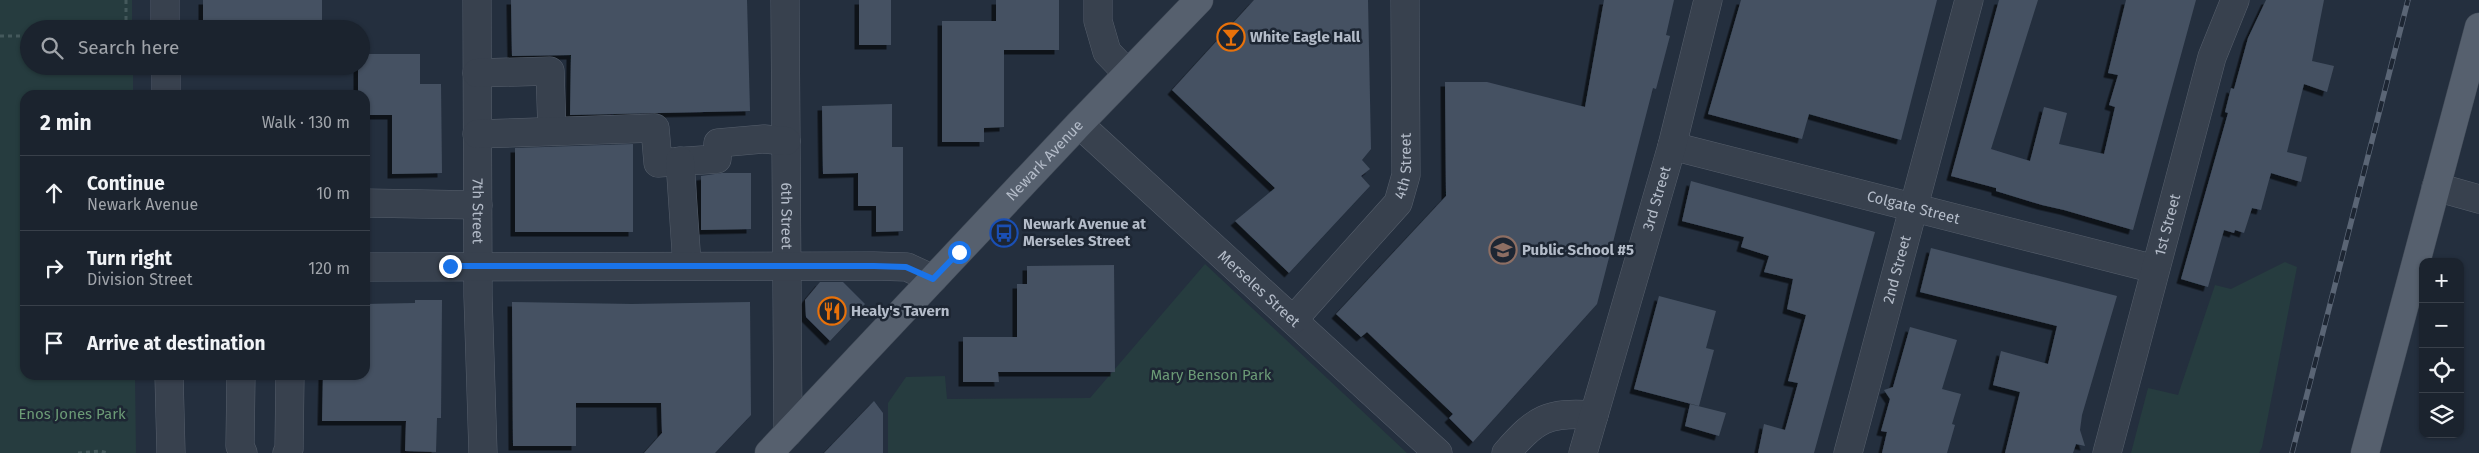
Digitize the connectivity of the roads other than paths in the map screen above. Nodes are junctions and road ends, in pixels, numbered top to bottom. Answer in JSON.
{"nodes":[{"id":1,"x":165,"y":0,"type":"edge"},
{"id":2,"x":477,"y":0,"type":"edge"},
{"id":3,"x":786,"y":0,"type":"edge"},
{"id":4,"x":1098,"y":0,"type":"edge"},
{"id":5,"x":1199,"y":0,"type":"edge"},
{"id":6,"x":1405,"y":0,"type":"edge"},
{"id":7,"x":1708,"y":0,"type":"edge"},
{"id":8,"x":1969,"y":0,"type":"edge"},
{"id":9,"x":2235,"y":0,"type":"edge"},
{"id":10,"x":165,"y":20,"type":"edge"},
{"id":11,"x":2479,"y":29,"type":"edge"},
{"id":12,"x":477,"y":73,"type":"junction"},
{"id":13,"x":1127,"y":73,"type":"junction"},
{"id":14,"x":166,"y":75,"type":"edge"},
{"id":15,"x":166,"y":90,"type":"edge"},
{"id":16,"x":1079,"y":124,"type":"junction"},
{"id":17,"x":552,"y":130,"type":"junction"},
{"id":18,"x":477,"y":134,"type":"junction"},
{"id":19,"x":786,"y":141,"type":"junction"},
{"id":20,"x":1672,"y":146,"type":"junction"},
{"id":21,"x":680,"y":161,"type":"junction"},
{"id":22,"x":2436,"y":187,"type":"junction"},
{"id":23,"x":2479,"y":199,"type":"edge"},
{"id":24,"x":370,"y":203,"type":"edge"},
{"id":25,"x":478,"y":205,"type":"junction"},
{"id":26,"x":1914,"y":208,"type":"junction"},
{"id":27,"x":687,"y":265,"type":"junction"},
{"id":28,"x":787,"y":265,"type":"junction"},
{"id":29,"x":478,"y":266,"type":"junction"},
{"id":30,"x":370,"y":267,"type":"edge"},
{"id":31,"x":2155,"y":269,"type":"junction"},
{"id":32,"x":933,"y":279,"type":"junction"},
{"id":33,"x":1292,"y":320,"type":"junction"},
{"id":34,"x":169,"y":380,"type":"edge"},
{"id":35,"x":242,"y":380,"type":"edge"},
{"id":36,"x":290,"y":380,"type":"edge"},
{"id":37,"x":1594,"y":415,"type":"junction"},
{"id":38,"x":788,"y":434,"type":"junction"},
{"id":39,"x":171,"y":453,"type":"edge"},
{"id":40,"x":243,"y":453,"type":"edge"},
{"id":41,"x":287,"y":453,"type":"edge"},
{"id":42,"x":483,"y":453,"type":"edge"},
{"id":43,"x":770,"y":453,"type":"edge"},
{"id":44,"x":1438,"y":453,"type":"edge"},
{"id":45,"x":1506,"y":453,"type":"edge"},
{"id":46,"x":1583,"y":453,"type":"edge"},
{"id":47,"x":1848,"y":453,"type":"edge"},
{"id":48,"x":2107,"y":453,"type":"edge"},
{"id":49,"x":2365,"y":453,"type":"edge"}],
"edges":[{"from":1,"to":10,"type":"street"},
{"from":2,"to":12,"type":"street","name":"7th Street"},
{"from":3,"to":19,"type":"street","name":"6th Street"},
{"from":4,"to":13,"type":"street"},
{"from":5,"to":13,"type":"main road","name":"Newark Avenue"},
{"from":6,"to":33,"type":"street","name":"4th Street"},
{"from":7,"to":20,"type":"street","name":"3rd Street"},
{"from":8,"to":26,"type":"street","name":"2nd Street"},
{"from":9,"to":31,"type":"street","name":"1st Street"},
{"from":11,"to":22,"type":"main road"},
{"from":12,"to":17,"type":"street"},
{"from":12,"to":18,"type":"street","name":"7th Street"},
{"from":13,"to":16,"type":"main road","name":"Newark Avenue"},
{"from":14,"to":15,"type":"street"},
{"from":16,"to":32,"type":"main road","name":"Newark Avenue"},
{"from":16,"to":33,"type":"street","name":"Merseles Street"},
{"from":17,"to":18,"type":"street"},
{"from":17,"to":21,"type":"street"},
{"from":18,"to":25,"type":"street","name":"7th Street"},
{"from":19,"to":21,"type":"street"},
{"from":19,"to":28,"type":"street","name":"6th Street"},
{"from":20,"to":26,"type":"street","name":"Colgate Street"},
{"from":20,"to":37,"type":"street","name":"3rd Street"},
{"from":21,"to":27,"type":"street"},
{"from":22,"to":23,"type":"street"},
{"from":22,"to":49,"type":"main road"},
{"from":24,"to":25,"type":"street"},
{"from":25,"to":29,"type":"street","name":"7th Street"},
{"from":26,"to":31,"type":"street","name":"Colgate Street"},
{"from":26,"to":47,"type":"street","name":"2nd Street"},
{"from":27,"to":28,"type":"street"},
{"from":27,"to":29,"type":"street"},
{"from":28,"to":32,"type":"street"},
{"from":28,"to":38,"type":"street","name":"6th Street"},
{"from":29,"to":30,"type":"street"},
{"from":29,"to":42,"type":"street","name":"7th Street"},
{"from":31,"to":48,"type":"street","name":"1st Street"},
{"from":32,"to":38,"type":"main road","name":"Newark Avenue"},
{"from":33,"to":44,"type":"street","name":"Merseles Street"},
{"from":34,"to":39,"type":"street"},
{"from":35,"to":40,"type":"street"},
{"from":36,"to":41,"type":"street"},
{"from":37,"to":45,"type":"street"},
{"from":37,"to":46,"type":"street","name":"3rd Street"},
{"from":38,"to":43,"type":"main road","name":"Newark Avenue"}]}
